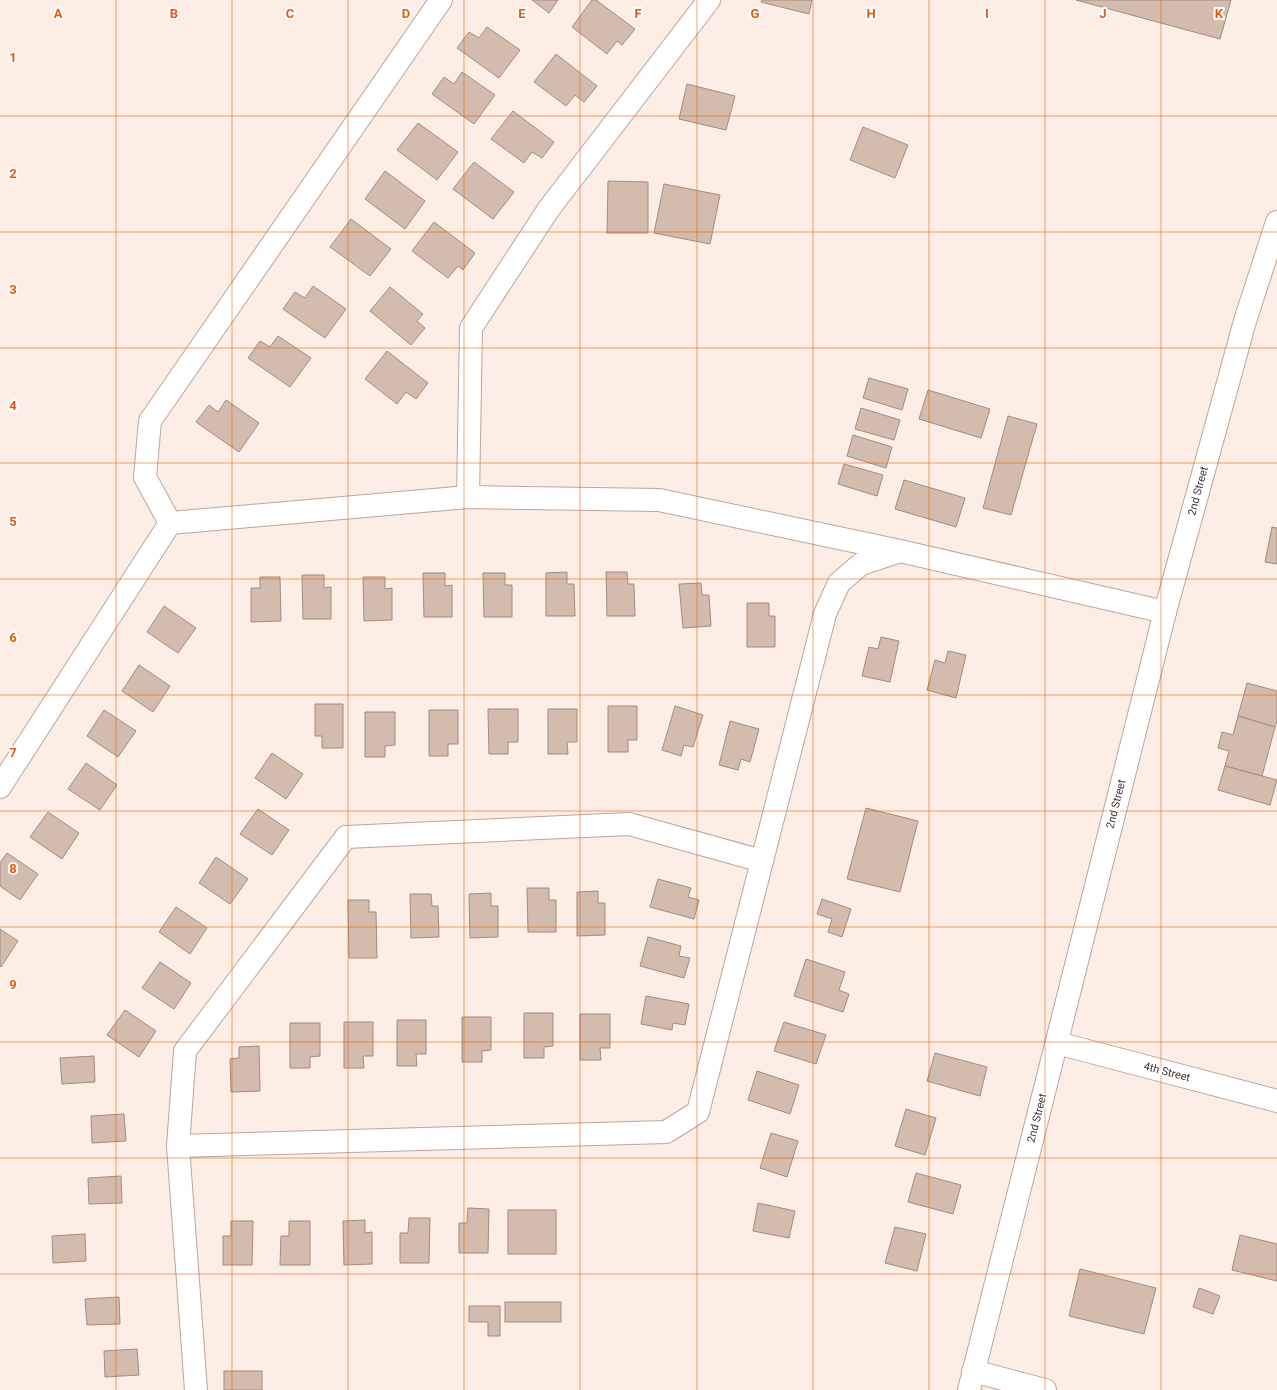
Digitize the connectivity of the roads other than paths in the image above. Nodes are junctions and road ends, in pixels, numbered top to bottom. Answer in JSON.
{"nodes":[{"id":1,"x":441,"y":0,"type":"edge"},
{"id":2,"x":709,"y":0,"type":"edge"},
{"id":3,"x":1277,"y":222,"type":"edge"},
{"id":4,"x":468,"y":497,"type":"junction"},
{"id":5,"x":170,"y":523,"type":"junction"},
{"id":6,"x":900,"y":551,"type":"junction"},
{"id":7,"x":1165,"y":612,"type":"junction"},
{"id":8,"x":0,"y":787,"type":"edge"},
{"id":9,"x":762,"y":861,"type":"junction"},
{"id":10,"x":1057,"y":1043,"type":"junction"},
{"id":11,"x":1277,"y":1102,"type":"edge"},
{"id":12,"x":178,"y":1146,"type":"junction"},
{"id":13,"x":971,"y":1380,"type":"edge"},
{"id":14,"x":196,"y":1390,"type":"edge"},
{"id":15,"x":1045,"y":1390,"type":"edge"}],
"edges":[{"from":1,"to":5,"type":"street"},
{"from":2,"to":4,"type":"street"},
{"from":3,"to":7,"type":"street","name":"2nd Street"},
{"from":4,"to":5,"type":"street"},
{"from":4,"to":6,"type":"street"},
{"from":5,"to":8,"type":"street"},
{"from":6,"to":7,"type":"street"},
{"from":6,"to":9,"type":"street"},
{"from":7,"to":10,"type":"street","name":"2nd Street"},
{"from":9,"to":12,"type":"street"},
{"from":9,"to":12,"type":"street"},
{"from":10,"to":11,"type":"street","name":"4th Street"},
{"from":10,"to":13,"type":"street","name":"2nd Street"},
{"from":12,"to":14,"type":"street"},
{"from":13,"to":15,"type":"street"}]}
